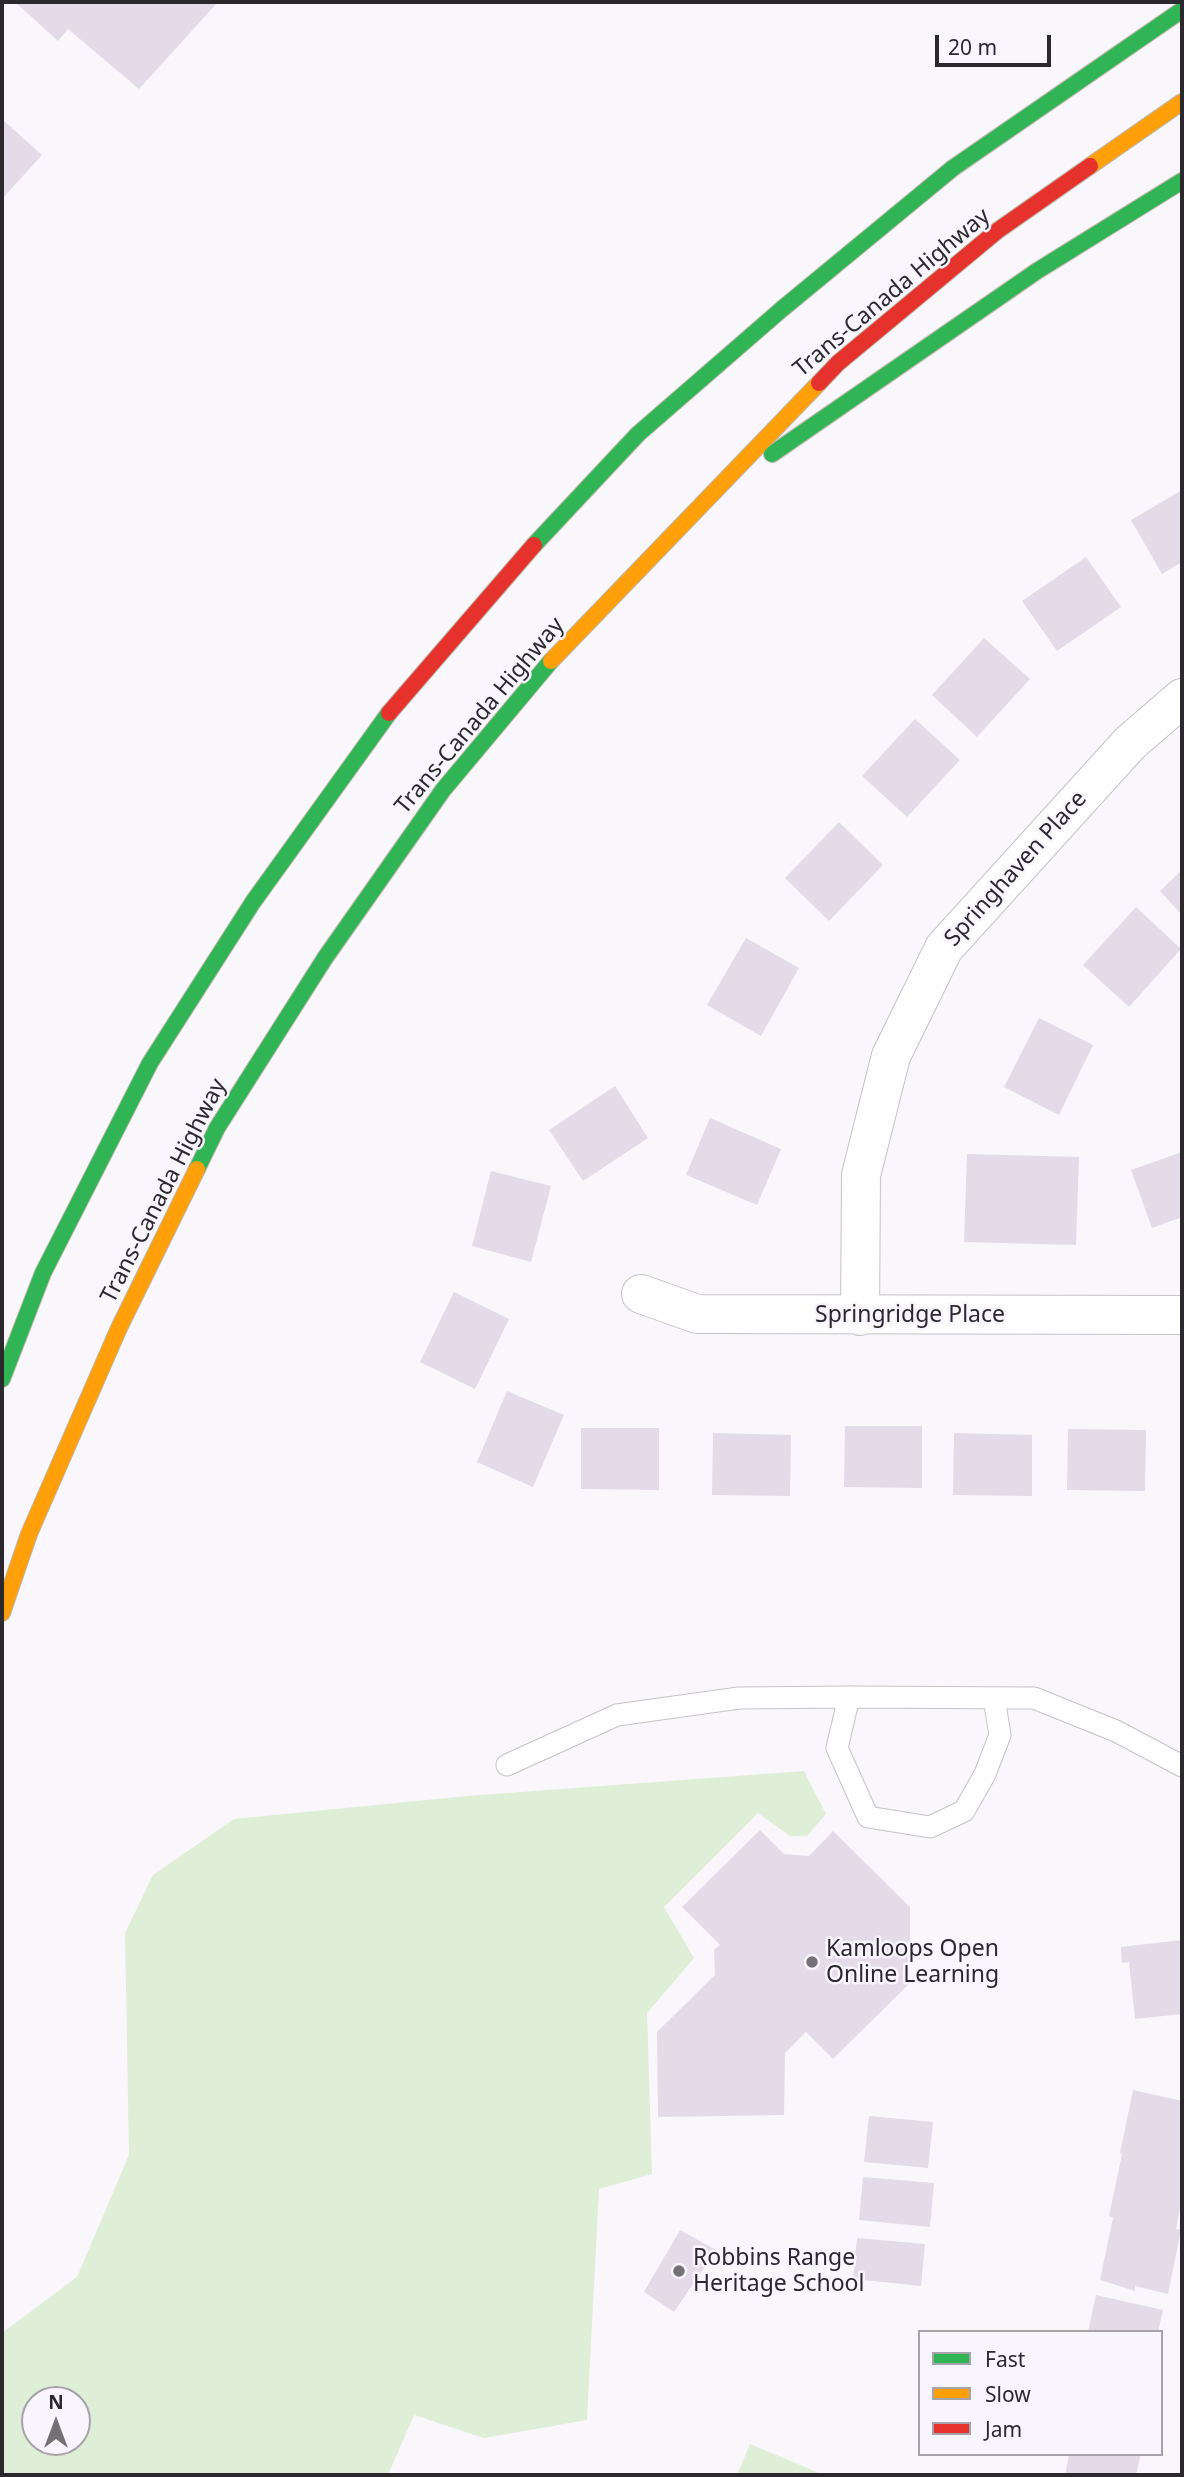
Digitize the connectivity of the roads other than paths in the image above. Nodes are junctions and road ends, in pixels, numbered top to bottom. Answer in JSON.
{"nodes":[{"id":1,"x":1182,"y":10,"type":"edge"},
{"id":2,"x":1182,"y":102,"type":"edge"},
{"id":3,"x":1182,"y":181,"type":"edge"},
{"id":4,"x":696,"y":507,"type":"junction"},
{"id":5,"x":1182,"y":698,"type":"edge"},
{"id":6,"x":641,"y":1294,"type":"dead end"},
{"id":7,"x":1182,"y":1315,"type":"edge"},
{"id":8,"x":860,"y":1316,"type":"junction"},
{"id":9,"x":2,"y":1379,"type":"edge"},
{"id":10,"x":2,"y":1613,"type":"edge"},
{"id":11,"x":849,"y":1697,"type":"junction"},
{"id":12,"x":994,"y":1698,"type":"junction"},
{"id":13,"x":507,"y":1765,"type":"dead end"},
{"id":14,"x":1182,"y":1766,"type":"edge"}],
"edges":[{"from":1,"to":9,"type":"highway"},
{"from":2,"to":4,"type":"highway","name":"Trans-Canada Highway"},
{"from":3,"to":4,"type":"highway"},
{"from":4,"to":10,"type":"highway","name":"Trans-Canada Highway"},
{"from":5,"to":8,"type":"street","name":"Springhaven Place"},
{"from":6,"to":8,"type":"street","name":"Springridge Place"},
{"from":7,"to":8,"type":"street","name":"Springridge Place"},
{"from":11,"to":12,"type":"lane"},
{"from":11,"to":12,"type":"lane"},
{"from":11,"to":13,"type":"lane"},
{"from":12,"to":14,"type":"lane"}]}
